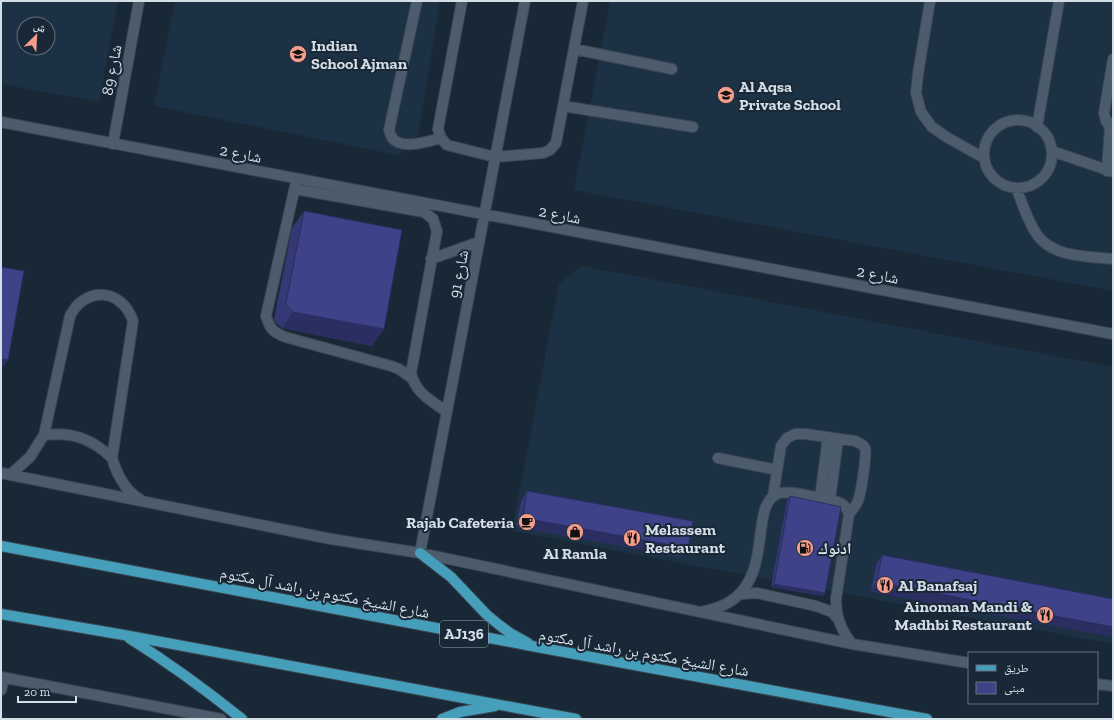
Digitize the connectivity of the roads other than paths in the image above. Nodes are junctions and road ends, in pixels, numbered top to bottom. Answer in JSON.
{"nodes":[{"id":1,"x":139,"y":1,"type":"edge"},
{"id":2,"x":417,"y":1,"type":"edge"},
{"id":3,"x":462,"y":1,"type":"edge"},
{"id":4,"x":525,"y":1,"type":"edge"},
{"id":5,"x":583,"y":1,"type":"edge"},
{"id":6,"x":930,"y":1,"type":"edge"},
{"id":7,"x":1059,"y":1,"type":"edge"},
{"id":8,"x":574,"y":49,"type":"junction"},
{"id":9,"x":1113,"y":59,"type":"edge"},
{"id":10,"x":672,"y":69,"type":"dead end"},
{"id":11,"x":563,"y":106,"type":"junction"},
{"id":12,"x":1,"y":122,"type":"edge"},
{"id":13,"x":1111,"y":125,"type":"edge"},
{"id":14,"x":693,"y":127,"type":"dead end"},
{"id":15,"x":1037,"y":127,"type":"junction"},
{"id":16,"x":441,"y":138,"type":"junction"},
{"id":17,"x":113,"y":144,"type":"junction"},
{"id":18,"x":1052,"y":150,"type":"junction"},
{"id":19,"x":495,"y":157,"type":"junction"},
{"id":20,"x":984,"y":158,"type":"junction"},
{"id":21,"x":1110,"y":172,"type":"edge"},
{"id":22,"x":297,"y":178,"type":"junction"},
{"id":23,"x":1016,"y":188,"type":"junction"},
{"id":24,"x":295,"y":189,"type":"junction"},
{"id":25,"x":485,"y":215,"type":"junction"},
{"id":26,"x":479,"y":242,"type":"junction"},
{"id":27,"x":431,"y":259,"type":"junction"},
{"id":28,"x":1113,"y":259,"type":"edge"},
{"id":29,"x":1113,"y":334,"type":"edge"},
{"id":30,"x":412,"y":379,"type":"junction"},
{"id":31,"x":447,"y":412,"type":"junction"},
{"id":32,"x":44,"y":435,"type":"junction"},
{"id":33,"x":833,"y":438,"type":"junction"},
{"id":34,"x":112,"y":458,"type":"junction"},
{"id":35,"x":718,"y":458,"type":"dead end"},
{"id":36,"x":777,"y":470,"type":"junction"},
{"id":37,"x":6,"y":474,"type":"edge"},
{"id":38,"x":773,"y":496,"type":"junction"},
{"id":39,"x":825,"y":499,"type":"junction"},
{"id":40,"x":147,"y":502,"type":"junction"},
{"id":41,"x":849,"y":514,"type":"junction"},
{"id":42,"x":1,"y":546,"type":"edge"},
{"id":43,"x":420,"y":553,"type":"junction"},
{"id":44,"x":741,"y":594,"type":"junction"},
{"id":45,"x":702,"y":611,"type":"junction"},
{"id":46,"x":1,"y":614,"type":"edge"},
{"id":47,"x":837,"y":618,"type":"junction"},
{"id":48,"x":124,"y":635,"type":"junction"},
{"id":49,"x":852,"y":644,"type":"junction"},
{"id":50,"x":536,"y":647,"type":"junction"},
{"id":51,"x":968,"y":663,"type":"edge"},
{"id":52,"x":2,"y":678,"type":"edge"},
{"id":53,"x":1098,"y":684,"type":"edge"},
{"id":54,"x":1113,"y":686,"type":"edge"},
{"id":55,"x":1,"y":690,"type":"edge"},
{"id":56,"x":503,"y":705,"type":"junction"},
{"id":57,"x":220,"y":719,"type":"edge"},
{"id":58,"x":242,"y":719,"type":"edge"},
{"id":59,"x":442,"y":719,"type":"edge"},
{"id":60,"x":576,"y":719,"type":"edge"},
{"id":61,"x":927,"y":719,"type":"edge"}],
"edges":[{"from":1,"to":17,"type":"street","name":"شارع 89"},
{"from":2,"to":16,"type":"street"},
{"from":3,"to":16,"type":"street"},
{"from":4,"to":19,"type":"street","name":"شارع 91"},
{"from":5,"to":8,"type":"street"},
{"from":6,"to":20,"type":"street"},
{"from":7,"to":15,"type":"street"},
{"from":8,"to":10,"type":"street"},
{"from":8,"to":11,"type":"street"},
{"from":9,"to":13,"type":"street"},
{"from":11,"to":14,"type":"street"},
{"from":11,"to":19,"type":"street"},
{"from":12,"to":17,"type":"street","name":"شارع 2"},
{"from":13,"to":21,"type":"street"},
{"from":15,"to":18,"type":"street"},
{"from":15,"to":20,"type":"street"},
{"from":16,"to":19,"type":"street"},
{"from":17,"to":22,"type":"street","name":"شارع 2"},
{"from":18,"to":21,"type":"street"},
{"from":18,"to":23,"type":"street"},
{"from":19,"to":25,"type":"street","name":"شارع 91"},
{"from":20,"to":23,"type":"street"},
{"from":22,"to":24,"type":"street"},
{"from":22,"to":25,"type":"street","name":"شارع 2"},
{"from":23,"to":28,"type":"street"},
{"from":24,"to":27,"type":"street"},
{"from":24,"to":30,"type":"street"},
{"from":25,"to":26,"type":"street","name":"شارع 91"},
{"from":25,"to":29,"type":"street","name":"شارع 2"},
{"from":26,"to":27,"type":"street"},
{"from":26,"to":31,"type":"street","name":"شارع 91"},
{"from":27,"to":30,"type":"street"},
{"from":30,"to":31,"type":"street"},
{"from":31,"to":43,"type":"street","name":"شارع 91"},
{"from":32,"to":34,"type":"street"},
{"from":32,"to":34,"type":"street"},
{"from":32,"to":37,"type":"street"},
{"from":33,"to":36,"type":"street"},
{"from":33,"to":39,"type":"street"},
{"from":33,"to":41,"type":"street"},
{"from":34,"to":40,"type":"street"},
{"from":35,"to":36,"type":"street"},
{"from":36,"to":38,"type":"street"},
{"from":37,"to":40,"type":"street"},
{"from":38,"to":39,"type":"street"},
{"from":38,"to":44,"type":"street"},
{"from":39,"to":41,"type":"street"},
{"from":40,"to":43,"type":"street"},
{"from":41,"to":47,"type":"street"},
{"from":42,"to":50,"type":"main road","name":"شارع الشيخ مكتوم بن راشد آل مكتوم","number":"AJ136"},
{"from":43,"to":45,"type":"street"},
{"from":43,"to":50,"type":"main road"},
{"from":44,"to":45,"type":"street"},
{"from":44,"to":47,"type":"street"},
{"from":45,"to":49,"type":"street"},
{"from":46,"to":48,"type":"main road"},
{"from":47,"to":49,"type":"street"},
{"from":48,"to":56,"type":"main road"},
{"from":48,"to":58,"type":"main road"},
{"from":49,"to":51,"type":"street"},
{"from":50,"to":61,"type":"main road","name":"شارع الشيخ مكتوم بن راشد آل مكتوم","number":"AJ136"},
{"from":52,"to":55,"type":"street"},
{"from":52,"to":57,"type":"street"},
{"from":53,"to":54,"type":"street"},
{"from":56,"to":59,"type":"main road"},
{"from":56,"to":60,"type":"main road"}]}
